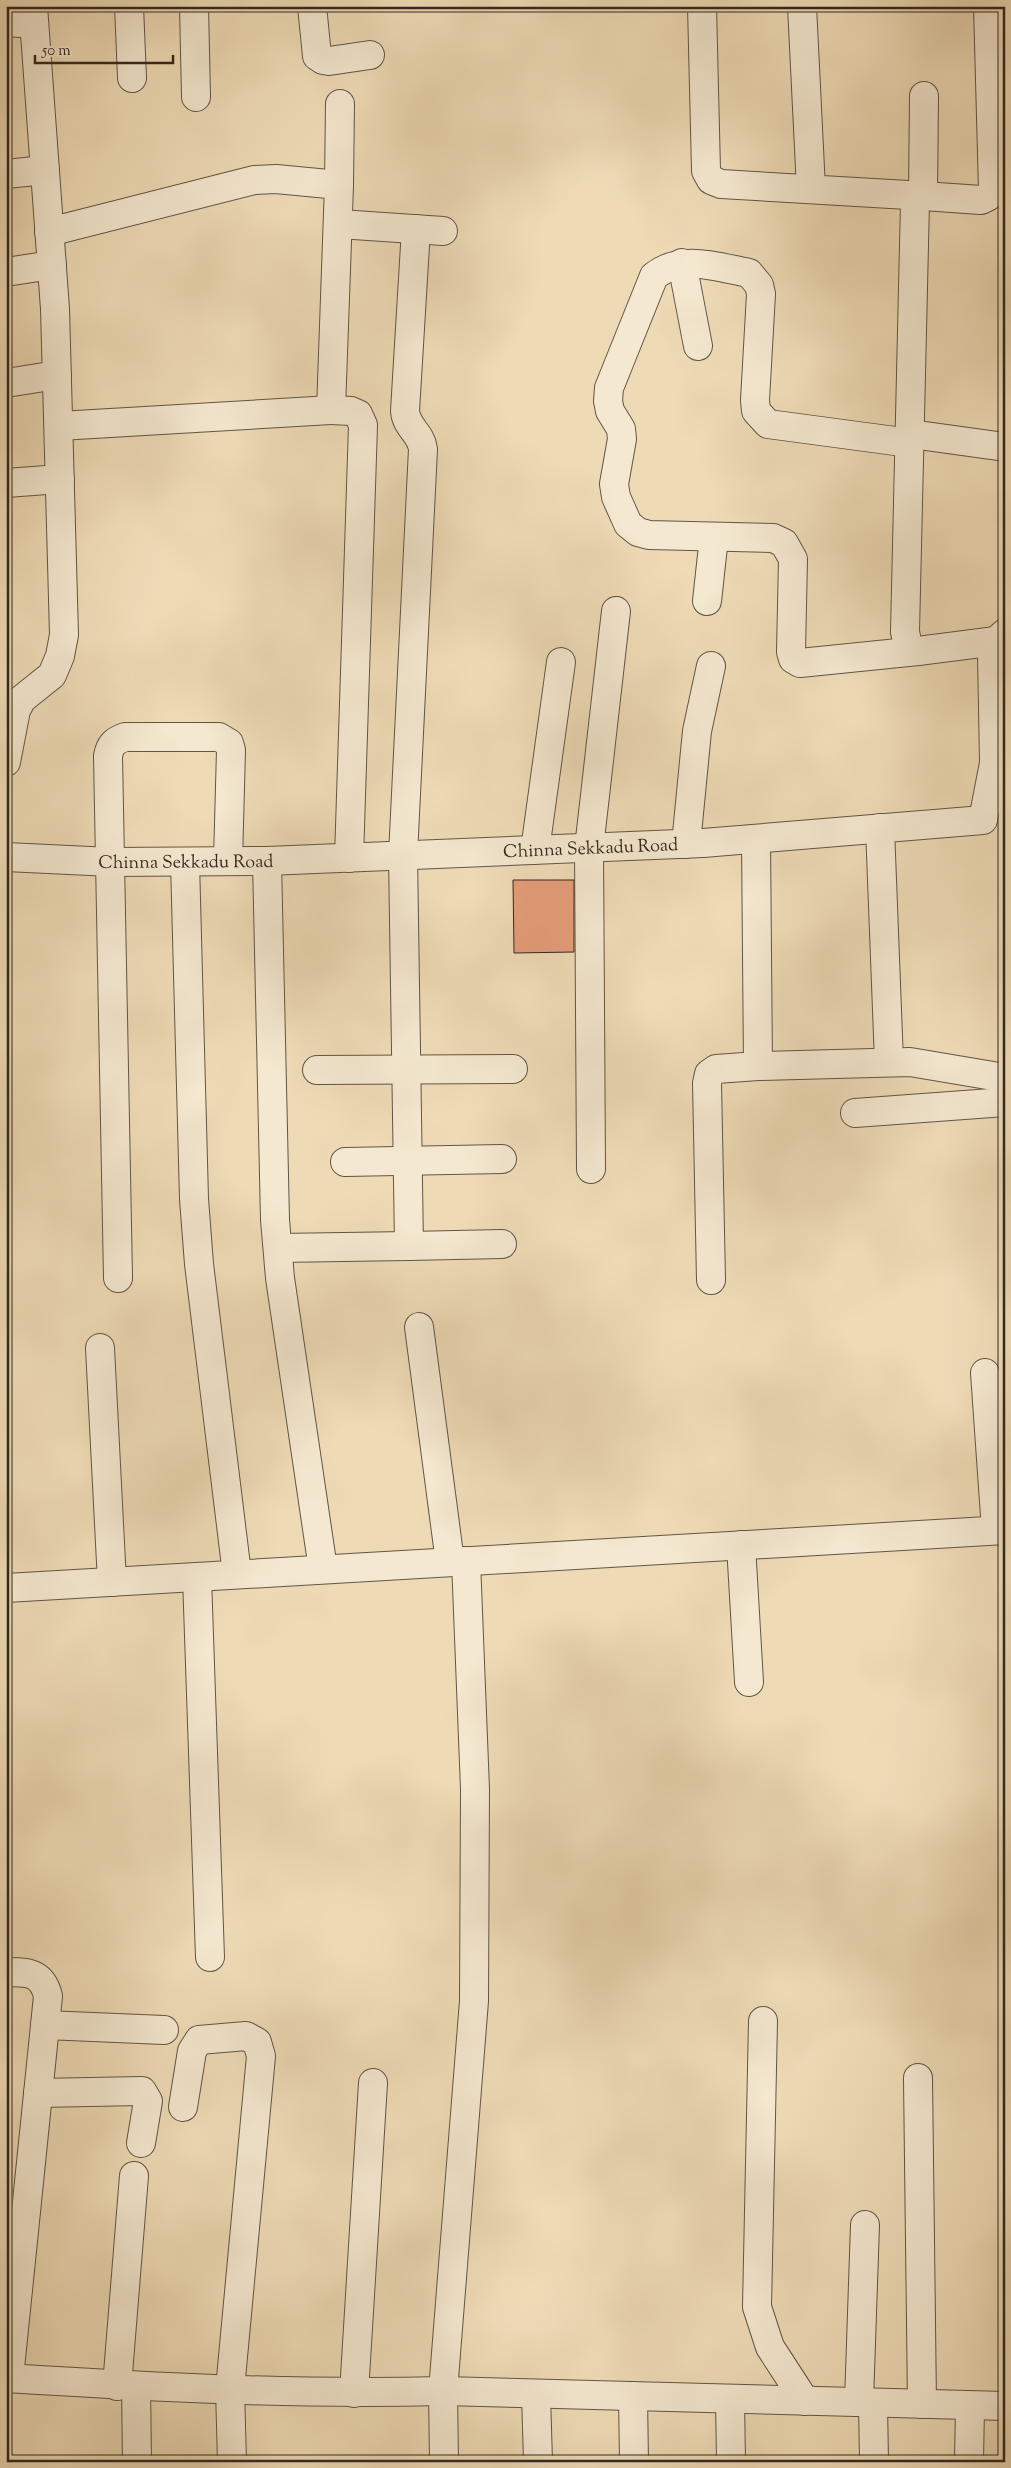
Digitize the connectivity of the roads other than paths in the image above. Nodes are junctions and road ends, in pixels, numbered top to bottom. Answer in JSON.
{"nodes":[{"id":1,"x":129,"y":6,"type":"edge"},
{"id":2,"x":194,"y":6,"type":"edge"},
{"id":3,"x":312,"y":6,"type":"edge"},
{"id":4,"x":702,"y":6,"type":"edge"},
{"id":5,"x":802,"y":6,"type":"edge"},
{"id":6,"x":988,"y":6,"type":"edge"},
{"id":7,"x":34,"y":15,"type":"edge"},
{"id":8,"x":6,"y":22,"type":"edge"},
{"id":9,"x":370,"y":55,"type":"dead end"},
{"id":10,"x":132,"y":78,"type":"dead end"},
{"id":11,"x":924,"y":96,"type":"dead end"},
{"id":12,"x":196,"y":97,"type":"dead end"},
{"id":13,"x":340,"y":104,"type":"dead end"},
{"id":14,"x":45,"y":170,"type":"junction"},
{"id":15,"x":6,"y":174,"type":"edge"},
{"id":16,"x":339,"y":185,"type":"junction"},
{"id":17,"x":812,"y":189,"type":"junction"},
{"id":18,"x":915,"y":196,"type":"junction"},
{"id":19,"x":993,"y":201,"type":"edge"},
{"id":20,"x":339,"y":224,"type":"junction"},
{"id":21,"x":416,"y":229,"type":"junction"},
{"id":22,"x":443,"y":231,"type":"dead end"},
{"id":23,"x":50,"y":232,"type":"junction"},
{"id":24,"x":682,"y":263,"type":"junction"},
{"id":25,"x":52,"y":265,"type":"junction"},
{"id":26,"x":6,"y":272,"type":"edge"},
{"id":27,"x":698,"y":346,"type":"dead end"},
{"id":28,"x":57,"y":375,"type":"junction"},
{"id":29,"x":6,"y":383,"type":"edge"},
{"id":30,"x":331,"y":410,"type":"junction"},
{"id":31,"x":58,"y":426,"type":"junction"},
{"id":32,"x":910,"y":438,"type":"junction"},
{"id":33,"x":1005,"y":447,"type":"edge"},
{"id":34,"x":60,"y":479,"type":"junction"},
{"id":35,"x":6,"y":483,"type":"edge"},
{"id":36,"x":714,"y":537,"type":"junction"},
{"id":37,"x":707,"y":601,"type":"dead end"},
{"id":38,"x":616,"y":611,"type":"dead end"},
{"id":39,"x":1001,"y":637,"type":"edge"},
{"id":40,"x":918,"y":651,"type":"junction"},
{"id":41,"x":560,"y":662,"type":"dead end"},
{"id":42,"x":711,"y":666,"type":"dead end"},
{"id":43,"x":14,"y":696,"type":"edge"},
{"id":44,"x":6,"y":762,"type":"edge"},
{"id":45,"x":994,"y":820,"type":"edge"},
{"id":46,"x":880,"y":828,"type":"junction"},
{"id":47,"x":756,"y":839,"type":"junction"},
{"id":48,"x":686,"y":844,"type":"junction"},
{"id":49,"x":589,"y":848,"type":"junction"},
{"id":50,"x":535,"y":850,"type":"junction"},
{"id":51,"x":403,"y":855,"type":"junction"},
{"id":52,"x":6,"y":857,"type":"edge"},
{"id":53,"x":349,"y":858,"type":"junction"},
{"id":54,"x":111,"y":862,"type":"junction"},
{"id":55,"x":184,"y":862,"type":"junction"},
{"id":56,"x":228,"y":862,"type":"junction"},
{"id":57,"x":267,"y":862,"type":"junction"},
{"id":58,"x":889,"y":1062,"type":"junction"},
{"id":59,"x":758,"y":1066,"type":"junction"},
{"id":60,"x":406,"y":1068,"type":"junction"},
{"id":61,"x":513,"y":1069,"type":"dead end"},
{"id":62,"x":317,"y":1070,"type":"dead end"},
{"id":63,"x":1005,"y":1078,"type":"edge"},
{"id":64,"x":1005,"y":1102,"type":"edge"},
{"id":65,"x":855,"y":1113,"type":"dead end"},
{"id":66,"x":502,"y":1160,"type":"dead end"},
{"id":67,"x":408,"y":1161,"type":"junction"},
{"id":68,"x":345,"y":1162,"type":"dead end"},
{"id":69,"x":591,"y":1169,"type":"dead end"},
{"id":70,"x":502,"y":1244,"type":"dead end"},
{"id":71,"x":409,"y":1246,"type":"junction"},
{"id":72,"x":278,"y":1248,"type":"junction"},
{"id":73,"x":118,"y":1278,"type":"dead end"},
{"id":74,"x":711,"y":1280,"type":"dead end"},
{"id":75,"x":419,"y":1327,"type":"dead end"},
{"id":76,"x":100,"y":1348,"type":"dead end"},
{"id":77,"x":985,"y":1373,"type":"dead end"},
{"id":78,"x":1001,"y":1530,"type":"edge"},
{"id":79,"x":741,"y":1545,"type":"junction"},
{"id":80,"x":458,"y":1562,"type":"junction"},
{"id":81,"x":323,"y":1569,"type":"junction"},
{"id":82,"x":237,"y":1574,"type":"junction"},
{"id":83,"x":197,"y":1577,"type":"junction"},
{"id":84,"x":112,"y":1582,"type":"junction"},
{"id":85,"x":6,"y":1588,"type":"edge"},
{"id":86,"x":749,"y":1682,"type":"dead end"},
{"id":87,"x":210,"y":1956,"type":"dead end"},
{"id":88,"x":6,"y":1972,"type":"edge"},
{"id":89,"x":763,"y":2022,"type":"dead end"},
{"id":90,"x":45,"y":2025,"type":"junction"},
{"id":91,"x":164,"y":2030,"type":"dead end"},
{"id":92,"x":918,"y":2078,"type":"dead end"},
{"id":93,"x":373,"y":2083,"type":"dead end"},
{"id":94,"x":38,"y":2093,"type":"junction"},
{"id":95,"x":183,"y":2107,"type":"dead end"},
{"id":96,"x":142,"y":2143,"type":"dead end"},
{"id":97,"x":134,"y":2176,"type":"dead end"},
{"id":98,"x":865,"y":2225,"type":"dead end"},
{"id":99,"x":8,"y":2378,"type":"edge"},
{"id":100,"x":127,"y":2386,"type":"junction"},
{"id":101,"x":230,"y":2389,"type":"junction"},
{"id":102,"x":443,"y":2391,"type":"junction"},
{"id":103,"x":354,"y":2393,"type":"junction"},
{"id":104,"x":536,"y":2394,"type":"junction"},
{"id":105,"x":633,"y":2396,"type":"junction"},
{"id":106,"x":730,"y":2399,"type":"junction"},
{"id":107,"x":805,"y":2401,"type":"junction"},
{"id":108,"x":866,"y":2403,"type":"junction"},
{"id":109,"x":922,"y":2404,"type":"junction"},
{"id":110,"x":970,"y":2406,"type":"junction"},
{"id":111,"x":1005,"y":2406,"type":"edge"},
{"id":112,"x":137,"y":2462,"type":"edge"},
{"id":113,"x":232,"y":2462,"type":"edge"},
{"id":114,"x":444,"y":2462,"type":"edge"},
{"id":115,"x":538,"y":2462,"type":"edge"},
{"id":116,"x":634,"y":2462,"type":"edge"},
{"id":117,"x":731,"y":2462,"type":"edge"},
{"id":118,"x":874,"y":2462,"type":"edge"},
{"id":119,"x":969,"y":2462,"type":"edge"}],
"edges":[{"from":1,"to":10,"type":"street"},
{"from":2,"to":12,"type":"street"},
{"from":3,"to":9,"type":"street"},
{"from":4,"to":17,"type":"street"},
{"from":5,"to":17,"type":"street"},
{"from":6,"to":19,"type":"street"},
{"from":7,"to":8,"type":"street"},
{"from":7,"to":14,"type":"street"},
{"from":11,"to":18,"type":"street"},
{"from":13,"to":16,"type":"street"},
{"from":14,"to":15,"type":"street"},
{"from":14,"to":23,"type":"street"},
{"from":16,"to":20,"type":"street"},
{"from":16,"to":23,"type":"street"},
{"from":17,"to":18,"type":"street"},
{"from":18,"to":19,"type":"street"},
{"from":18,"to":32,"type":"street"},
{"from":20,"to":21,"type":"street"},
{"from":20,"to":30,"type":"street"},
{"from":21,"to":22,"type":"street"},
{"from":21,"to":51,"type":"street"},
{"from":23,"to":25,"type":"street"},
{"from":24,"to":27,"type":"street"},
{"from":24,"to":32,"type":"street"},
{"from":24,"to":36,"type":"street"},
{"from":25,"to":26,"type":"street"},
{"from":25,"to":28,"type":"street"},
{"from":28,"to":29,"type":"street"},
{"from":28,"to":31,"type":"street"},
{"from":30,"to":31,"type":"street"},
{"from":30,"to":53,"type":"street"},
{"from":31,"to":34,"type":"street"},
{"from":32,"to":33,"type":"street"},
{"from":32,"to":40,"type":"street"},
{"from":34,"to":35,"type":"street"},
{"from":34,"to":43,"type":"street"},
{"from":36,"to":37,"type":"street"},
{"from":36,"to":40,"type":"street"},
{"from":38,"to":49,"type":"street"},
{"from":39,"to":40,"type":"street"},
{"from":39,"to":45,"type":"street","name":"Chinna Sekkadu Road"},
{"from":41,"to":50,"type":"street"},
{"from":42,"to":48,"type":"street"},
{"from":43,"to":44,"type":"street"},
{"from":45,"to":46,"type":"street","name":"Chinna Sekkadu Road"},
{"from":46,"to":47,"type":"street","name":"Chinna Sekkadu Road"},
{"from":46,"to":58,"type":"street"},
{"from":47,"to":48,"type":"street","name":"Chinna Sekkadu Road"},
{"from":47,"to":59,"type":"street"},
{"from":48,"to":49,"type":"street","name":"Chinna Sekkadu Road"},
{"from":49,"to":50,"type":"street","name":"Chinna Sekkadu Road"},
{"from":49,"to":69,"type":"street"},
{"from":50,"to":51,"type":"street","name":"Chinna Sekkadu Road"},
{"from":51,"to":53,"type":"street","name":"Chinna Sekkadu Road"},
{"from":51,"to":60,"type":"street"},
{"from":52,"to":54,"type":"street","name":"Chinna Sekkadu Road"},
{"from":53,"to":57,"type":"street","name":"Chinna Sekkadu Road"},
{"from":54,"to":55,"type":"street","name":"Chinna Sekkadu Road"},
{"from":54,"to":56,"type":"street"},
{"from":54,"to":73,"type":"street"},
{"from":55,"to":56,"type":"street","name":"Chinna Sekkadu Road"},
{"from":55,"to":82,"type":"street"},
{"from":56,"to":57,"type":"street","name":"Chinna Sekkadu Road"},
{"from":57,"to":72,"type":"street"},
{"from":58,"to":59,"type":"street"},
{"from":58,"to":63,"type":"street"},
{"from":59,"to":74,"type":"street"},
{"from":60,"to":61,"type":"street"},
{"from":60,"to":62,"type":"street"},
{"from":60,"to":67,"type":"street"},
{"from":64,"to":65,"type":"street"},
{"from":66,"to":67,"type":"street"},
{"from":67,"to":68,"type":"street"},
{"from":67,"to":71,"type":"street"},
{"from":70,"to":71,"type":"street"},
{"from":71,"to":72,"type":"street"},
{"from":72,"to":81,"type":"street"},
{"from":75,"to":80,"type":"street"},
{"from":76,"to":84,"type":"street"},
{"from":77,"to":78,"type":"street"},
{"from":78,"to":79,"type":"street"},
{"from":79,"to":80,"type":"street"},
{"from":79,"to":86,"type":"street"},
{"from":80,"to":81,"type":"street"},
{"from":80,"to":102,"type":"street"},
{"from":81,"to":82,"type":"street"},
{"from":82,"to":83,"type":"street"},
{"from":83,"to":84,"type":"street"},
{"from":83,"to":87,"type":"street"},
{"from":84,"to":85,"type":"street"},
{"from":88,"to":90,"type":"street"},
{"from":89,"to":107,"type":"street"},
{"from":90,"to":91,"type":"street"},
{"from":90,"to":94,"type":"street"},
{"from":92,"to":109,"type":"street"},
{"from":93,"to":103,"type":"street"},
{"from":94,"to":96,"type":"street"},
{"from":94,"to":99,"type":"street"},
{"from":95,"to":101,"type":"street"},
{"from":97,"to":100,"type":"street"},
{"from":98,"to":108,"type":"street"},
{"from":99,"to":100,"type":"street"},
{"from":100,"to":101,"type":"street"},
{"from":100,"to":112,"type":"street"},
{"from":101,"to":103,"type":"street"},
{"from":101,"to":113,"type":"street"},
{"from":102,"to":103,"type":"street"},
{"from":102,"to":104,"type":"street"},
{"from":102,"to":114,"type":"street"},
{"from":104,"to":105,"type":"street"},
{"from":104,"to":115,"type":"street"},
{"from":105,"to":106,"type":"street"},
{"from":105,"to":116,"type":"street"},
{"from":106,"to":107,"type":"street"},
{"from":106,"to":117,"type":"street"},
{"from":107,"to":108,"type":"street"},
{"from":108,"to":109,"type":"street"},
{"from":108,"to":118,"type":"street"},
{"from":109,"to":110,"type":"street"},
{"from":110,"to":111,"type":"street"},
{"from":110,"to":119,"type":"street"}]}
